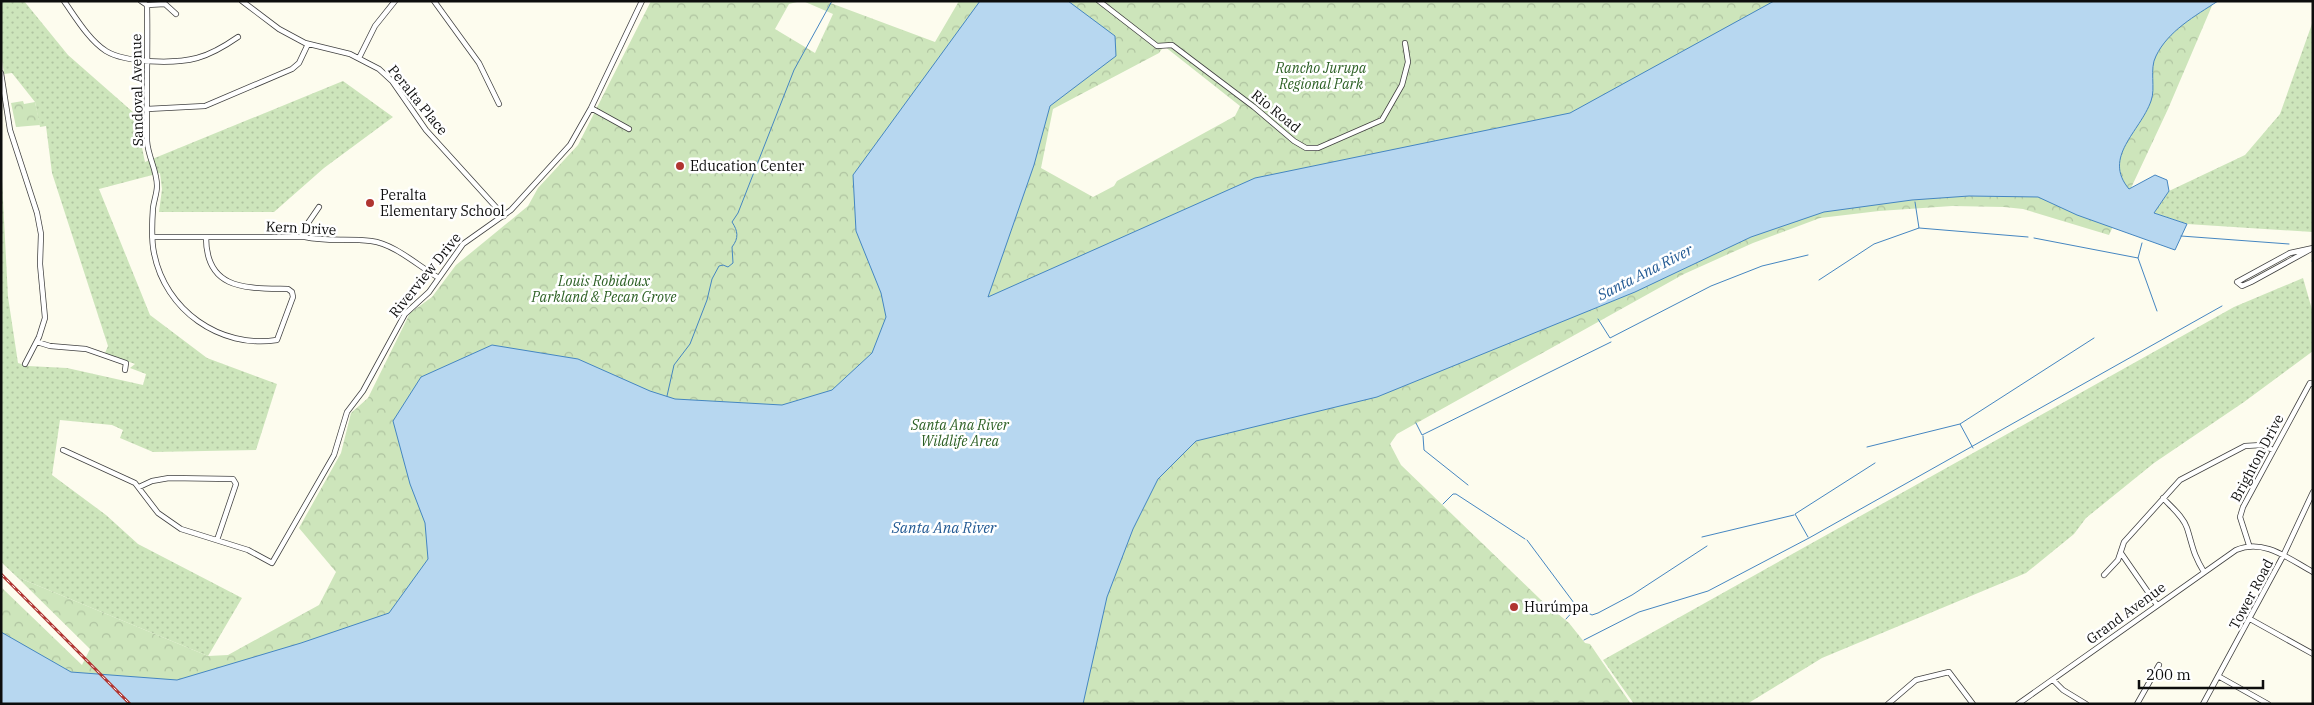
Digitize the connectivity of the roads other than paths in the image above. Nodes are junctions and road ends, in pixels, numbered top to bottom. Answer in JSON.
{"nodes":[{"id":1,"x":64,"y":1,"type":"edge"},
{"id":2,"x":141,"y":1,"type":"edge"},
{"id":3,"x":242,"y":1,"type":"edge"},
{"id":4,"x":394,"y":1,"type":"edge"},
{"id":5,"x":434,"y":1,"type":"edge"},
{"id":6,"x":642,"y":1,"type":"edge"},
{"id":7,"x":1099,"y":1,"type":"edge"},
{"id":8,"x":147,"y":5,"type":"junction"},
{"id":9,"x":176,"y":14,"type":"dead end"},
{"id":10,"x":238,"y":37,"type":"dead end"},
{"id":11,"x":1405,"y":43,"type":"dead end"},
{"id":12,"x":308,"y":44,"type":"junction"},
{"id":13,"x":359,"y":58,"type":"junction"},
{"id":14,"x":147,"y":60,"type":"junction"},
{"id":15,"x":1,"y":73,"type":"edge"},
{"id":16,"x":499,"y":104,"type":"dead end"},
{"id":17,"x":147,"y":108,"type":"junction"},
{"id":18,"x":591,"y":108,"type":"junction"},
{"id":19,"x":629,"y":129,"type":"dead end"},
{"id":20,"x":320,"y":206,"type":"dead end"},
{"id":21,"x":504,"y":216,"type":"junction"},
{"id":22,"x":153,"y":237,"type":"junction"},
{"id":23,"x":206,"y":237,"type":"junction"},
{"id":24,"x":305,"y":237,"type":"junction"},
{"id":25,"x":2313,"y":248,"type":"edge"},
{"id":26,"x":439,"y":278,"type":"junction"},
{"id":27,"x":37,"y":342,"type":"junction"},
{"id":28,"x":25,"y":364,"type":"dead end"},
{"id":29,"x":125,"y":370,"type":"dead end"},
{"id":30,"x":2311,"y":384,"type":"edge"},
{"id":31,"x":63,"y":450,"type":"dead end"},
{"id":32,"x":2273,"y":450,"type":"junction"},
{"id":33,"x":139,"y":487,"type":"junction"},
{"id":34,"x":2313,"y":492,"type":"edge"},
{"id":35,"x":2163,"y":498,"type":"junction"},
{"id":36,"x":217,"y":540,"type":"junction"},
{"id":37,"x":2249,"y":545,"type":"junction"},
{"id":38,"x":2121,"y":553,"type":"junction"},
{"id":39,"x":2284,"y":556,"type":"junction"},
{"id":40,"x":2204,"y":572,"type":"junction"},
{"id":41,"x":2313,"y":572,"type":"edge"},
{"id":42,"x":2104,"y":575,"type":"dead end"},
{"id":43,"x":2157,"y":605,"type":"junction"},
{"id":44,"x":2250,"y":619,"type":"junction"},
{"id":45,"x":2313,"y":654,"type":"edge"},
{"id":46,"x":2158,"y":665,"type":"dead end"},
{"id":47,"x":2218,"y":676,"type":"junction"},
{"id":48,"x":2053,"y":680,"type":"junction"},
{"id":49,"x":1888,"y":704,"type":"edge"},
{"id":50,"x":1972,"y":704,"type":"edge"},
{"id":51,"x":2018,"y":704,"type":"edge"},
{"id":52,"x":2086,"y":704,"type":"edge"},
{"id":53,"x":2137,"y":704,"type":"edge"},
{"id":54,"x":2203,"y":704,"type":"edge"},
{"id":55,"x":2268,"y":704,"type":"edge"}],
"edges":[{"from":1,"to":14,"type":"street"},
{"from":2,"to":8,"type":"street"},
{"from":3,"to":12,"type":"street","name":"Peralta Place"},
{"from":4,"to":13,"type":"street"},
{"from":5,"to":16,"type":"street"},
{"from":6,"to":18,"type":"street","name":"Riverview Drive"},
{"from":7,"to":11,"type":"street","name":"Rio Road"},
{"from":8,"to":9,"type":"street"},
{"from":8,"to":14,"type":"street","name":"Sandoval Avenue"},
{"from":10,"to":14,"type":"street"},
{"from":12,"to":13,"type":"street","name":"Peralta Place"},
{"from":12,"to":17,"type":"street"},
{"from":13,"to":21,"type":"street","name":"Peralta Place"},
{"from":14,"to":17,"type":"street","name":"Sandoval Avenue"},
{"from":15,"to":27,"type":"street"},
{"from":17,"to":22,"type":"street","name":"Sandoval Avenue"},
{"from":18,"to":19,"type":"street"},
{"from":18,"to":21,"type":"street","name":"Riverview Drive"},
{"from":20,"to":24,"type":"street"},
{"from":21,"to":26,"type":"street","name":"Riverview Drive"},
{"from":22,"to":23,"type":"street","name":"Kern Drive"},
{"from":22,"to":23,"type":"street","name":"Sandoval Avenue"},
{"from":23,"to":24,"type":"street","name":"Kern Drive"},
{"from":24,"to":26,"type":"street","name":"Kern Drive"},
{"from":25,"to":25,"type":"street"},
{"from":26,"to":36,"type":"street","name":"Riverview Drive"},
{"from":27,"to":28,"type":"street"},
{"from":27,"to":29,"type":"street"},
{"from":30,"to":32,"type":"street","name":"Brighton Drive"},
{"from":31,"to":33,"type":"street"},
{"from":32,"to":35,"type":"street"},
{"from":32,"to":37,"type":"street","name":"Brighton Drive"},
{"from":33,"to":36,"type":"street"},
{"from":33,"to":36,"type":"street"},
{"from":34,"to":39,"type":"street","name":"Tower Road"},
{"from":35,"to":38,"type":"street"},
{"from":35,"to":40,"type":"street"},
{"from":37,"to":39,"type":"street"},
{"from":37,"to":40,"type":"street","name":"Grand Avenue"},
{"from":38,"to":42,"type":"street"},
{"from":38,"to":43,"type":"street"},
{"from":39,"to":41,"type":"street"},
{"from":39,"to":44,"type":"street","name":"Tower Road"},
{"from":40,"to":43,"type":"street","name":"Grand Avenue"},
{"from":43,"to":48,"type":"street","name":"Grand Avenue"},
{"from":44,"to":45,"type":"street"},
{"from":44,"to":47,"type":"street","name":"Tower Road"},
{"from":46,"to":53,"type":"street"},
{"from":47,"to":54,"type":"street","name":"Tower Road"},
{"from":47,"to":55,"type":"street"},
{"from":48,"to":51,"type":"street","name":"Grand Avenue"},
{"from":48,"to":52,"type":"street"},
{"from":49,"to":50,"type":"street"}]}
